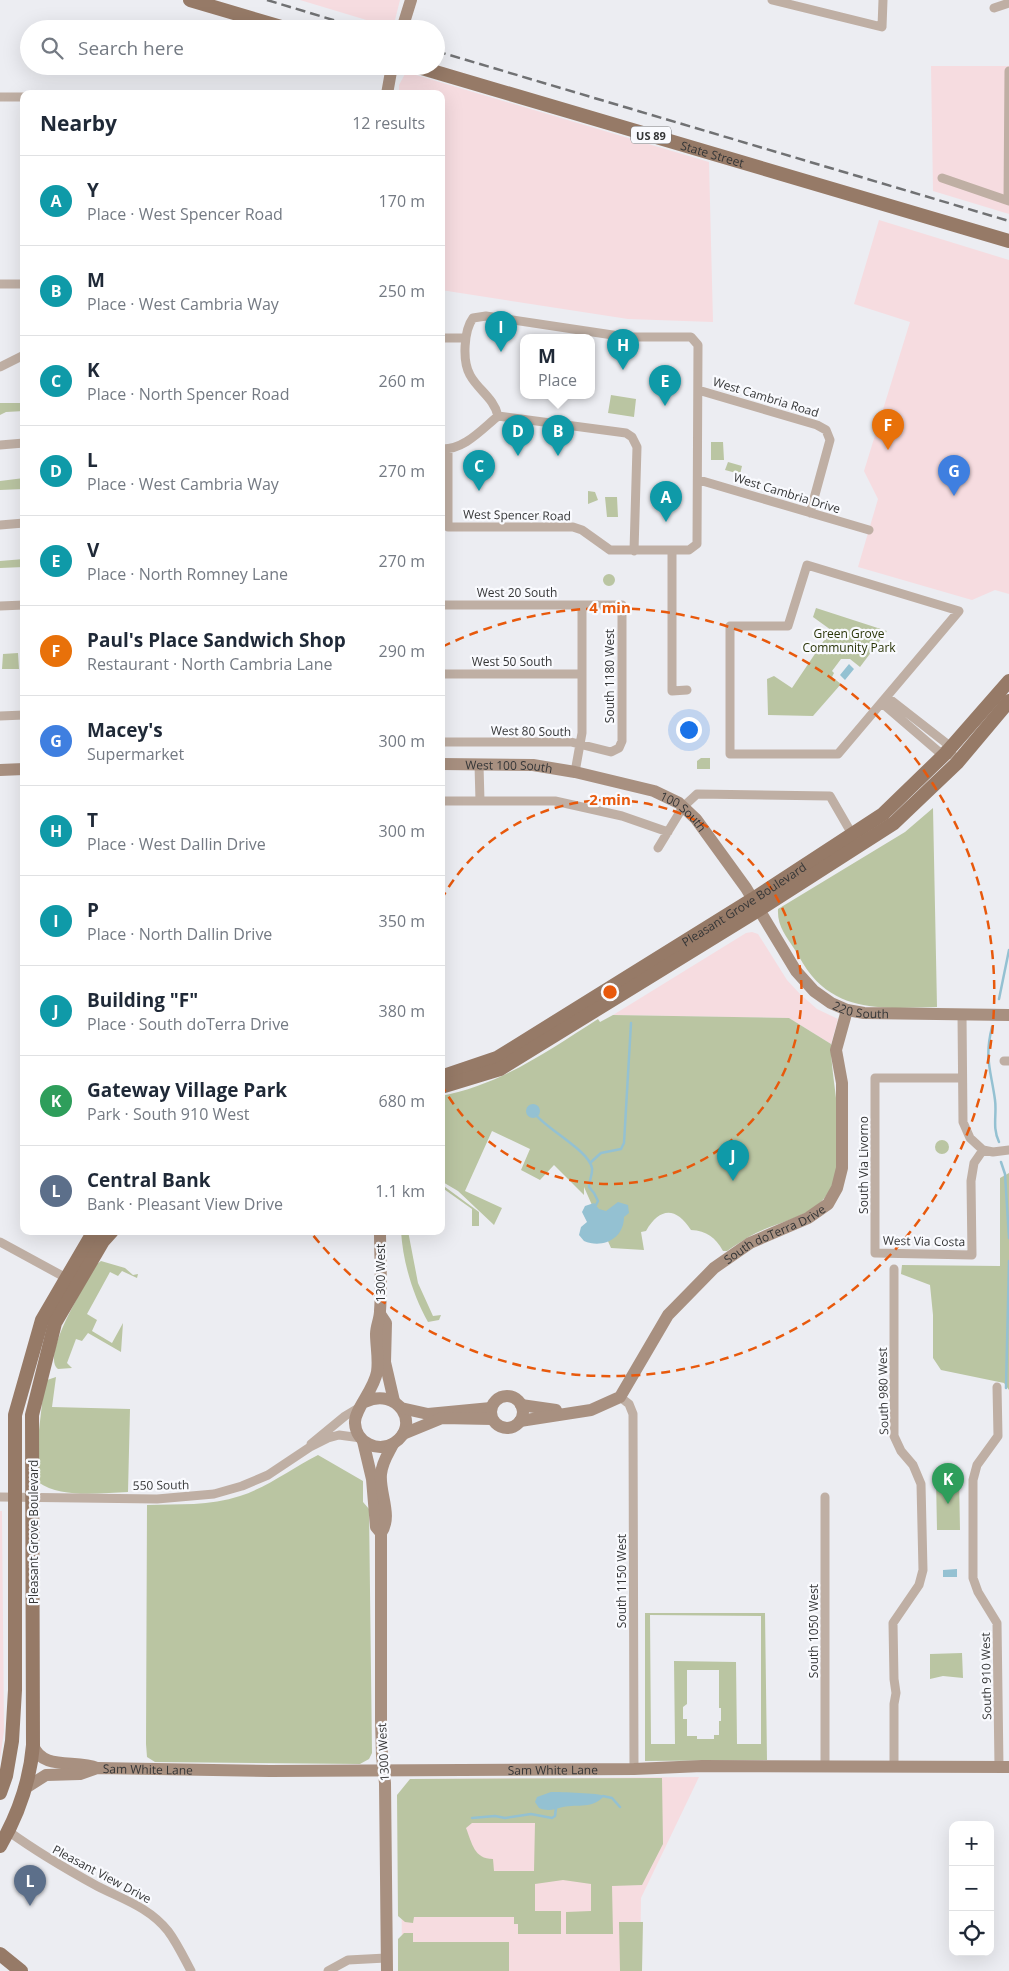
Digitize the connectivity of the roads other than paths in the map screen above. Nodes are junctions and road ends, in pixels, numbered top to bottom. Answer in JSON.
{"nodes":[{"id":1,"x":190,"y":0,"type":"edge"},
{"id":2,"x":411,"y":0,"type":"edge"},
{"id":3,"x":772,"y":0,"type":"edge"},
{"id":4,"x":883,"y":0,"type":"edge"},
{"id":5,"x":1009,"y":3,"type":"edge"},
{"id":6,"x":994,"y":8,"type":"dead end"},
{"id":7,"x":258,"y":20,"type":"edge"},
{"id":8,"x":405,"y":20,"type":"edge"},
{"id":9,"x":1009,"y":72,"type":"edge"},
{"id":10,"x":390,"y":75,"type":"edge"},
{"id":11,"x":445,"y":75,"type":"edge"},
{"id":12,"x":388,"y":90,"type":"edge"},
{"id":13,"x":0,"y":97,"type":"edge"},
{"id":14,"x":20,"y":97,"type":"edge"},
{"id":15,"x":1008,"y":136,"type":"edge"},
{"id":16,"x":942,"y":178,"type":"dead end"},
{"id":17,"x":1008,"y":201,"type":"edge"},
{"id":18,"x":1009,"y":241,"type":"edge"},
{"id":19,"x":0,"y":284,"type":"edge"},
{"id":20,"x":20,"y":284,"type":"edge"},
{"id":21,"x":445,"y":338,"type":"edge"},
{"id":22,"x":465,"y":338,"type":"junction"},
{"id":23,"x":20,"y":357,"type":"edge"},
{"id":24,"x":0,"y":367,"type":"edge"},
{"id":25,"x":698,"y":390,"type":"junction"},
{"id":26,"x":498,"y":416,"type":"junction"},
{"id":27,"x":20,"y":443,"type":"edge"},
{"id":28,"x":0,"y":445,"type":"edge"},
{"id":29,"x":445,"y":449,"type":"edge"},
{"id":30,"x":445,"y":468,"type":"edge"},
{"id":31,"x":699,"y":480,"type":"junction"},
{"id":32,"x":810,"y":513,"type":"junction"},
{"id":33,"x":20,"y":523,"type":"edge"},
{"id":34,"x":0,"y":525,"type":"edge"},
{"id":35,"x":869,"y":530,"type":"dead end"},
{"id":36,"x":634,"y":551,"type":"junction"},
{"id":37,"x":672,"y":551,"type":"junction"},
{"id":38,"x":445,"y":605,"type":"edge"},
{"id":39,"x":582,"y":605,"type":"junction"},
{"id":40,"x":622,"y":605,"type":"joint"},
{"id":41,"x":0,"y":606,"type":"edge"},
{"id":42,"x":20,"y":606,"type":"edge"},
{"id":43,"x":445,"y":674,"type":"edge"},
{"id":44,"x":582,"y":674,"type":"junction"},
{"id":45,"x":1009,"y":681,"type":"edge"},
{"id":46,"x":687,"y":690,"type":"dead end"},
{"id":47,"x":885,"y":700,"type":"junction"},
{"id":48,"x":1009,"y":701,"type":"edge"},
{"id":49,"x":20,"y":715,"type":"edge"},
{"id":50,"x":0,"y":716,"type":"edge"},
{"id":51,"x":933,"y":734,"type":"junction"},
{"id":52,"x":926,"y":741,"type":"junction"},
{"id":53,"x":445,"y":742,"type":"edge"},
{"id":54,"x":581,"y":745,"type":"junction"},
{"id":55,"x":619,"y":748,"type":"joint"},
{"id":56,"x":948,"y":750,"type":"junction"},
{"id":57,"x":959,"y":760,"type":"junction"},
{"id":58,"x":445,"y":764,"type":"edge"},
{"id":59,"x":480,"y":764,"type":"junction"},
{"id":60,"x":20,"y":769,"type":"edge"},
{"id":61,"x":0,"y":770,"type":"edge"},
{"id":62,"x":575,"y":772,"type":"junction"},
{"id":63,"x":445,"y":801,"type":"edge"},
{"id":64,"x":480,"y":801,"type":"junction"},
{"id":65,"x":683,"y":807,"type":"junction"},
{"id":66,"x":668,"y":832,"type":"junction"},
{"id":67,"x":852,"y":834,"type":"junction"},
{"id":68,"x":658,"y":848,"type":"dead end"},
{"id":69,"x":756,"y":904,"type":"junction"},
{"id":70,"x":847,"y":1010,"type":"junction"},
{"id":71,"x":962,"y":1015,"type":"junction"},
{"id":72,"x":1009,"y":1015,"type":"edge"},
{"id":73,"x":445,"y":1076,"type":"edge"},
{"id":74,"x":962,"y":1078,"type":"junction"},
{"id":75,"x":445,"y":1086,"type":"edge"},
{"id":76,"x":983,"y":1150,"type":"junction"},
{"id":77,"x":1009,"y":1150,"type":"edge"},
{"id":78,"x":92,"y":1235,"type":"edge"},
{"id":79,"x":108,"y":1235,"type":"edge"},
{"id":80,"x":380,"y":1235,"type":"edge"},
{"id":81,"x":0,"y":1242,"type":"edge"},
{"id":82,"x":875,"y":1253,"type":"joint"},
{"id":83,"x":894,"y":1270,"type":"dead end"},
{"id":84,"x":71,"y":1280,"type":"junction"},
{"id":85,"x":380,"y":1314,"type":"junction"},
{"id":86,"x":997,"y":1387,"type":"dead end"},
{"id":87,"x":620,"y":1397,"type":"junction"},
{"id":88,"x":363,"y":1404,"type":"junction"},
{"id":89,"x":398,"y":1404,"type":"junction"},
{"id":90,"x":521,"y":1405,"type":"junction"},
{"id":91,"x":573,"y":1412,"type":"junction"},
{"id":92,"x":492,"y":1414,"type":"junction"},
{"id":93,"x":520,"y":1420,"type":"junction"},
{"id":94,"x":403,"y":1434,"type":"junction"},
{"id":95,"x":362,"y":1439,"type":"junction"},
{"id":96,"x":393,"y":1444,"type":"junction"},
{"id":97,"x":310,"y":1447,"type":"junction"},
{"id":98,"x":0,"y":1497,"type":"edge"},
{"id":99,"x":16,"y":1497,"type":"junction"},
{"id":100,"x":32,"y":1497,"type":"junction"},
{"id":101,"x":825,"y":1497,"type":"dead end"},
{"id":102,"x":381,"y":1533,"type":"junction"},
{"id":103,"x":33,"y":1745,"type":"junction"},
{"id":104,"x":825,"y":1766,"type":"junction"},
{"id":105,"x":894,"y":1766,"type":"junction"},
{"id":106,"x":97,"y":1768,"type":"junction"},
{"id":107,"x":1004,"y":1768,"type":"edge"},
{"id":108,"x":384,"y":1770,"type":"junction"},
{"id":109,"x":634,"y":1770,"type":"junction"},
{"id":110,"x":24,"y":1789,"type":"junction"},
{"id":111,"x":0,"y":1793,"type":"edge"},
{"id":112,"x":8,"y":1831,"type":"junction"},
{"id":113,"x":0,"y":1846,"type":"edge"},
{"id":114,"x":0,"y":1954,"type":"edge"},
{"id":115,"x":386,"y":1958,"type":"junction"},
{"id":116,"x":21,"y":1971,"type":"edge"},
{"id":117,"x":191,"y":1971,"type":"edge"},
{"id":118,"x":328,"y":1971,"type":"edge"},
{"id":119,"x":386,"y":1971,"type":"edge"}],
"edges":[{"from":1,"to":7,"type":"main road"},
{"from":2,"to":8,"type":"street"},
{"from":3,"to":4,"type":"street"},
{"from":5,"to":6,"type":"street"},
{"from":9,"to":15,"type":"street"},
{"from":10,"to":12,"type":"street"},
{"from":11,"to":18,"type":"main road","name":"State Street","number":"US 89"},
{"from":13,"to":14,"type":"street"},
{"from":15,"to":17,"type":"street"},
{"from":16,"to":17,"type":"street"},
{"from":19,"to":20,"type":"street"},
{"from":21,"to":22,"type":"street"},
{"from":22,"to":25,"type":"street"},
{"from":22,"to":26,"type":"street"},
{"from":23,"to":24,"type":"street"},
{"from":25,"to":31,"type":"street"},
{"from":25,"to":32,"type":"street","name":"West Cambria Road"},
{"from":26,"to":29,"type":"street"},
{"from":26,"to":36,"type":"street"},
{"from":27,"to":28,"type":"street"},
{"from":30,"to":36,"type":"street","name":"West Spencer Road"},
{"from":31,"to":32,"type":"street","name":"West Cambria Drive"},
{"from":31,"to":37,"type":"street","name":"West Spencer Road"},
{"from":32,"to":35,"type":"street","name":"West Cambria Drive"},
{"from":33,"to":34,"type":"street"},
{"from":36,"to":37,"type":"street","name":"West Spencer Road"},
{"from":37,"to":46,"type":"street"},
{"from":38,"to":39,"type":"street","name":"West 20 South"},
{"from":39,"to":40,"type":"street","name":"West 20 South"},
{"from":39,"to":44,"type":"street"},
{"from":40,"to":55,"type":"street","name":"South 1180 West"},
{"from":41,"to":42,"type":"street"},
{"from":43,"to":44,"type":"street","name":"West 50 South"},
{"from":44,"to":54,"type":"street"},
{"from":45,"to":56,"type":"main road","name":"Pleasant Grove Boulevard"},
{"from":47,"to":47,"type":"street"},
{"from":47,"to":51,"type":"street"},
{"from":47,"to":52,"type":"street"},
{"from":48,"to":57,"type":"main road","name":"Pleasant Grove Boulevard"},
{"from":49,"to":50,"type":"street"},
{"from":51,"to":52,"type":"street"},
{"from":51,"to":56,"type":"street"},
{"from":52,"to":56,"type":"street"},
{"from":53,"to":54,"type":"street","name":"West 80 South"},
{"from":54,"to":55,"type":"street","name":"West 80 South"},
{"from":54,"to":62,"type":"street"},
{"from":56,"to":57,"type":"street"},
{"from":56,"to":67,"type":"main road","name":"Pleasant Grove Boulevard"},
{"from":57,"to":69,"type":"main road","name":"Pleasant Grove Boulevard"},
{"from":58,"to":59,"type":"street","name":"West 100 South"},
{"from":59,"to":62,"type":"street","name":"West 100 South"},
{"from":59,"to":64,"type":"street"},
{"from":60,"to":61,"type":"street"},
{"from":62,"to":65,"type":"street","name":"100 South"},
{"from":63,"to":64,"type":"street"},
{"from":64,"to":66,"type":"street"},
{"from":65,"to":66,"type":"street"},
{"from":65,"to":67,"type":"street"},
{"from":65,"to":69,"type":"street","name":"100 South"},
{"from":66,"to":68,"type":"street"},
{"from":67,"to":69,"type":"main road","name":"Pleasant Grove Boulevard"},
{"from":69,"to":70,"type":"street","name":"220 South"},
{"from":69,"to":73,"type":"main road","name":"Pleasant Grove Boulevard"},
{"from":69,"to":75,"type":"main road","name":"Pleasant Grove Boulevard"},
{"from":70,"to":71,"type":"street","name":"220 South"},
{"from":70,"to":87,"type":"street","name":"South doTerra Drive"},
{"from":71,"to":72,"type":"street","name":"220 South"},
{"from":71,"to":74,"type":"street"},
{"from":74,"to":76,"type":"street"},
{"from":74,"to":82,"type":"street","name":"South Via Livorno"},
{"from":76,"to":77,"type":"street"},
{"from":76,"to":82,"type":"street","name":"West Via Costa"},
{"from":78,"to":84,"type":"main road","name":"Pleasant Grove Boulevard"},
{"from":79,"to":84,"type":"main road","name":"Pleasant Grove Boulevard"},
{"from":80,"to":85,"type":"street","name":"1300 West"},
{"from":81,"to":84,"type":"street"},
{"from":83,"to":105,"type":"street","name":"South 980 West"},
{"from":84,"to":99,"type":"main road","name":"Pleasant Grove Boulevard"},
{"from":84,"to":100,"type":"main road","name":"Pleasant Grove Boulevard"},
{"from":85,"to":88,"type":"street"},
{"from":85,"to":89,"type":"street"},
{"from":86,"to":107,"type":"street","name":"South 910 West"},
{"from":87,"to":91,"type":"street"},
{"from":87,"to":109,"type":"street","name":"South 1150 West"},
{"from":88,"to":89,"type":"street"},
{"from":88,"to":95,"type":"street"},
{"from":88,"to":97,"type":"street"},
{"from":89,"to":92,"type":"street"},
{"from":89,"to":94,"type":"street"},
{"from":90,"to":91,"type":"street"},
{"from":90,"to":92,"type":"street"},
{"from":90,"to":93,"type":"street"},
{"from":91,"to":93,"type":"street"},
{"from":92,"to":93,"type":"street"},
{"from":92,"to":94,"type":"street"},
{"from":94,"to":96,"type":"street"},
{"from":95,"to":96,"type":"street"},
{"from":95,"to":97,"type":"street"},
{"from":95,"to":102,"type":"street"},
{"from":96,"to":102,"type":"street"},
{"from":97,"to":100,"type":"street","name":"550 South"},
{"from":98,"to":99,"type":"street","name":"550 South"},
{"from":99,"to":100,"type":"street","name":"550 South"},
{"from":99,"to":111,"type":"main road","name":"Pleasant Grove Boulevard"},
{"from":100,"to":103,"type":"main road","name":"Pleasant Grove Boulevard"},
{"from":101,"to":104,"type":"street","name":"South 1050 West"},
{"from":102,"to":108,"type":"street","name":"1300 West"},
{"from":103,"to":106,"type":"street","name":"Sam White Lane"},
{"from":103,"to":110,"type":"main road","name":"Pleasant Grove Boulevard"},
{"from":104,"to":105,"type":"street","name":"Sam White Lane"},
{"from":104,"to":109,"type":"street","name":"Sam White Lane"},
{"from":105,"to":107,"type":"street","name":"Sam White Lane"},
{"from":106,"to":108,"type":"street","name":"Sam White Lane"},
{"from":106,"to":110,"type":"street","name":"Sam White Lane"},
{"from":108,"to":109,"type":"street","name":"Sam White Lane"},
{"from":108,"to":115,"type":"street","name":"1300 West"},
{"from":110,"to":112,"type":"main road","name":"Pleasant Grove Boulevard"},
{"from":112,"to":113,"type":"main road","name":"Pleasant Grove Boulevard"},
{"from":112,"to":117,"type":"street","name":"Pleasant View Drive"},
{"from":114,"to":116,"type":"main road"},
{"from":115,"to":118,"type":"street"},
{"from":115,"to":119,"type":"street","name":"1300 West"}]}
